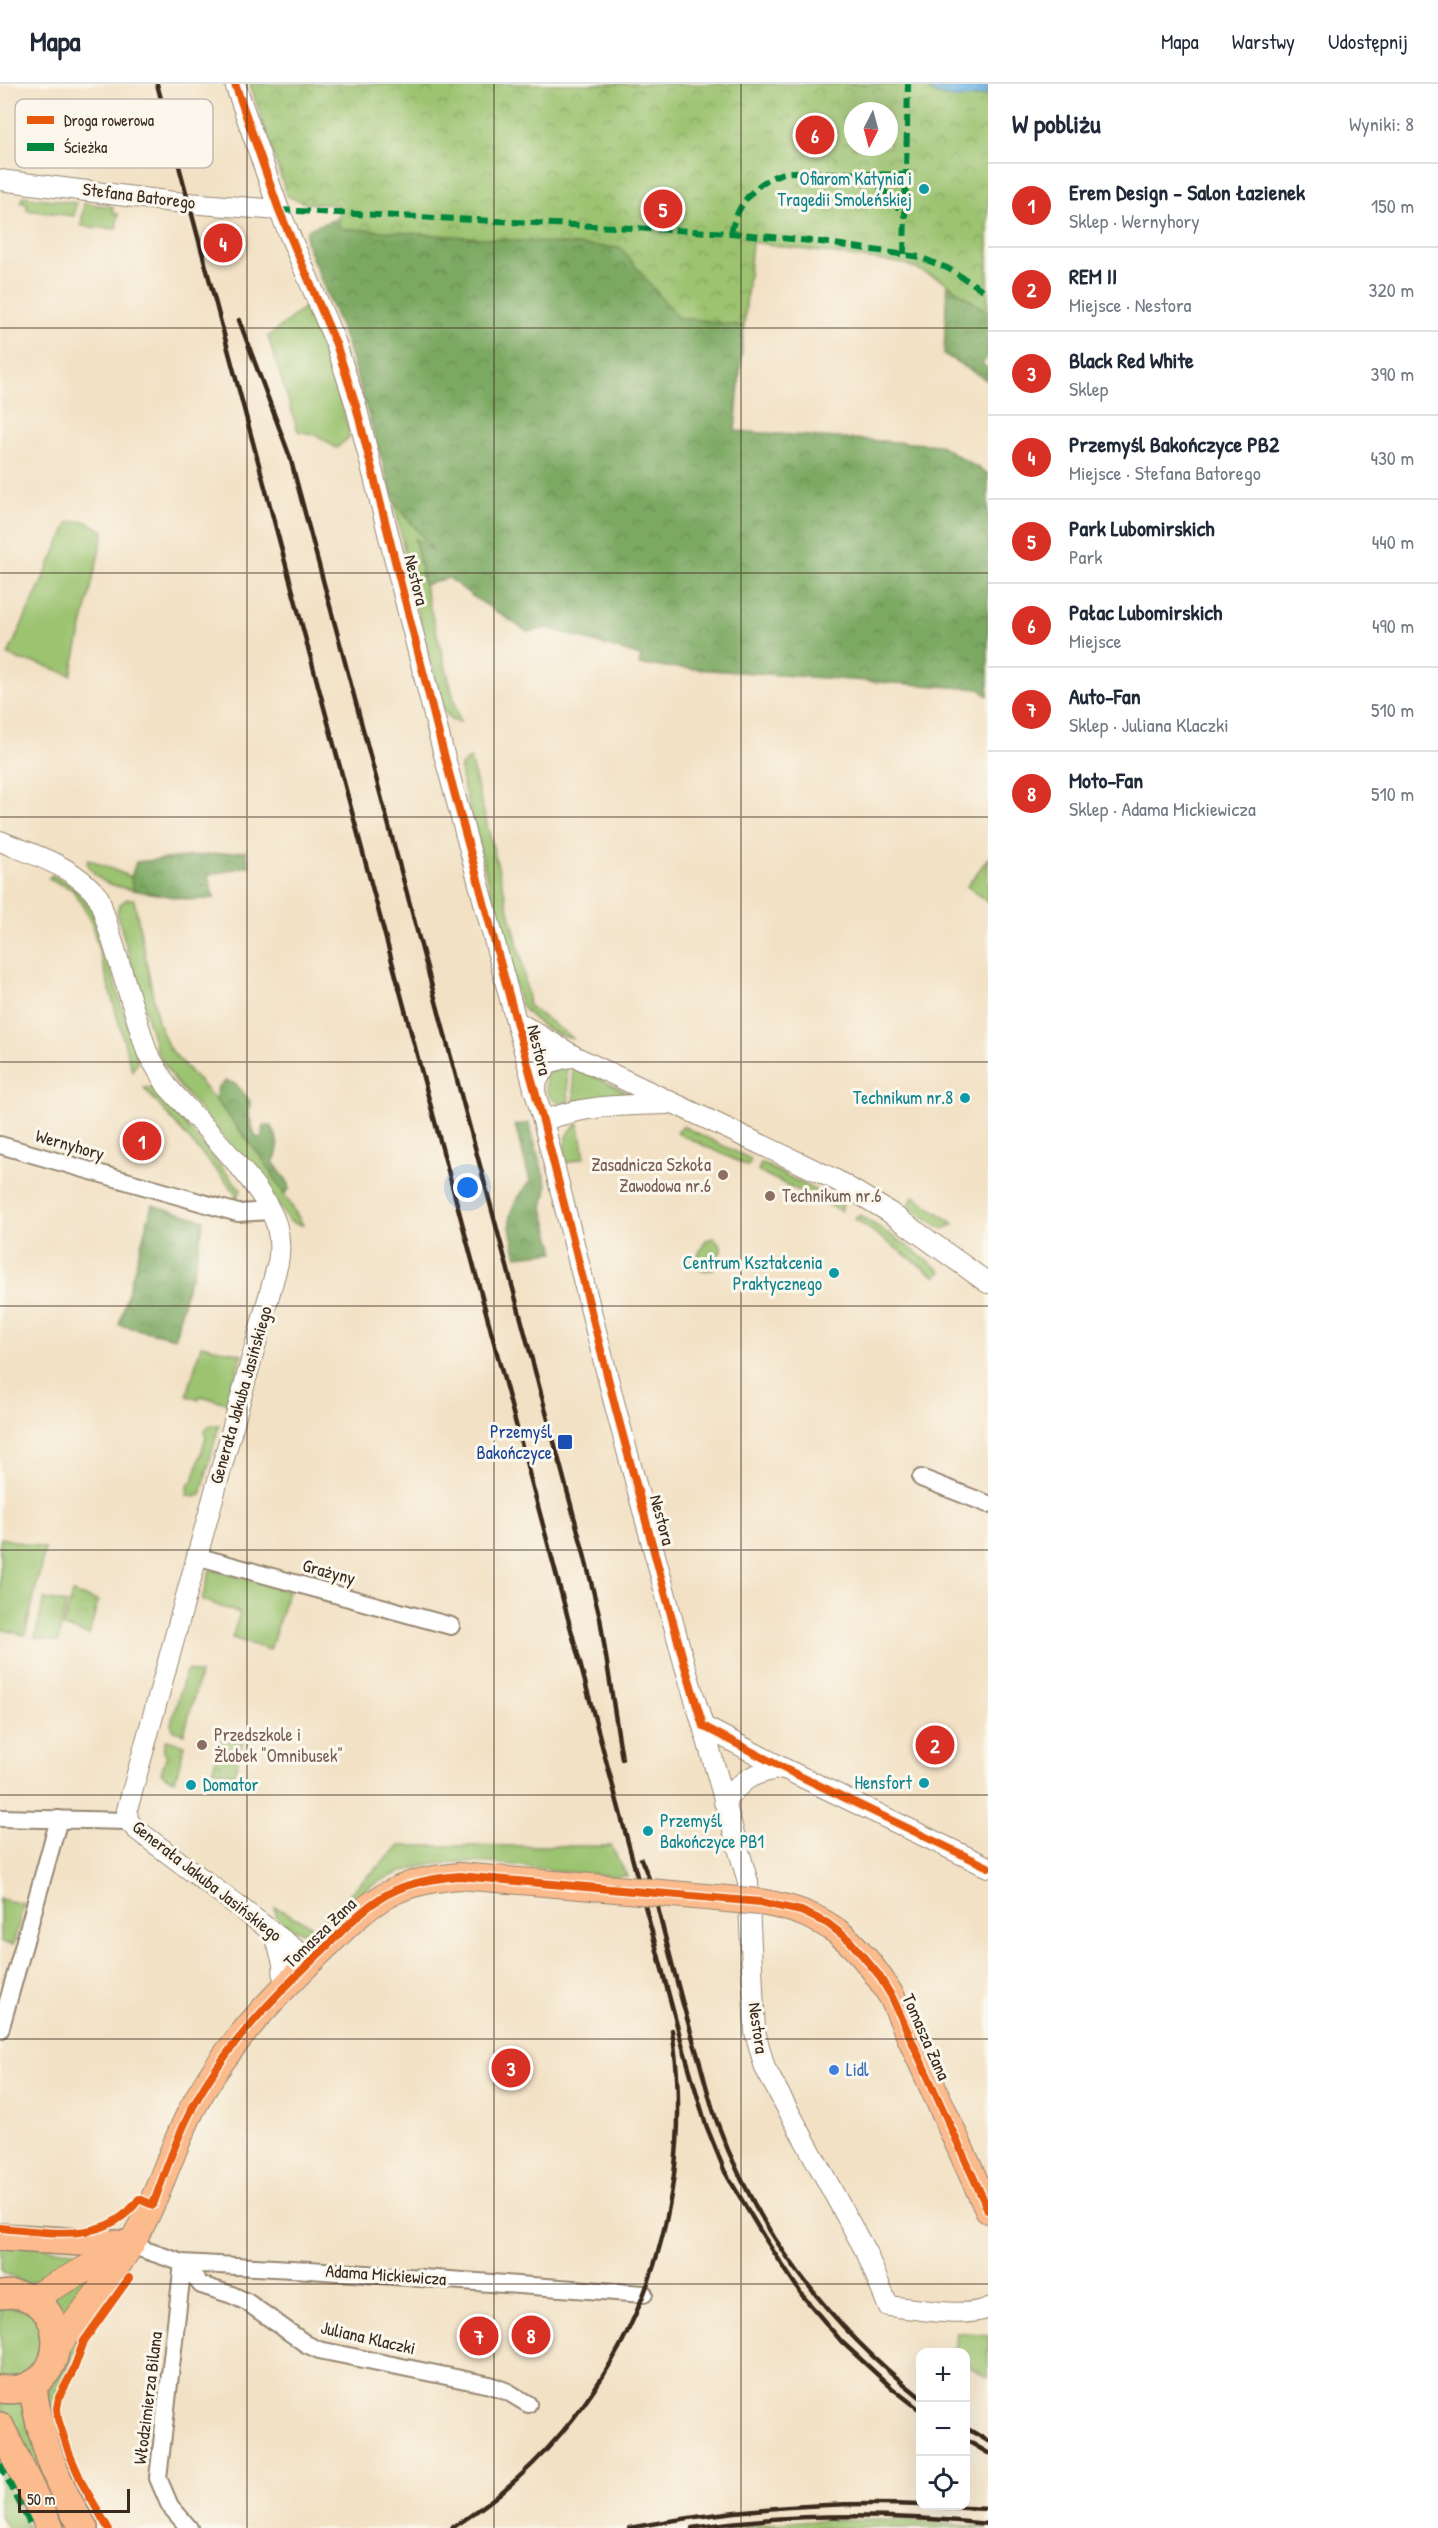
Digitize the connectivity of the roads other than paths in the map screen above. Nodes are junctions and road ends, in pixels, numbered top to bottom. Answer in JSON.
{"nodes":[{"id":1,"x":235,"y":84,"type":"edge"},
{"id":2,"x":0,"y":180,"type":"edge"},
{"id":3,"x":279,"y":210,"type":"junction"},
{"id":4,"x":0,"y":840,"type":"edge"},
{"id":5,"x":516,"y":1021,"type":"junction"},
{"id":6,"x":576,"y":1057,"type":"junction"},
{"id":7,"x":534,"y":1090,"type":"junction"},
{"id":8,"x":674,"y":1104,"type":"junction"},
{"id":9,"x":543,"y":1121,"type":"junction"},
{"id":10,"x":0,"y":1145,"type":"edge"},
{"id":11,"x":270,"y":1211,"type":"junction"},
{"id":12,"x":988,"y":1283,"type":"edge"},
{"id":13,"x":921,"y":1478,"type":"dead end"},
{"id":14,"x":988,"y":1504,"type":"edge"},
{"id":15,"x":196,"y":1556,"type":"junction"},
{"id":16,"x":451,"y":1626,"type":"dead end"},
{"id":17,"x":703,"y":1726,"type":"junction"},
{"id":18,"x":783,"y":1767,"type":"junction"},
{"id":19,"x":724,"y":1802,"type":"junction"},
{"id":20,"x":0,"y":1818,"type":"edge"},
{"id":21,"x":59,"y":1819,"type":"junction"},
{"id":22,"x":128,"y":1821,"type":"junction"},
{"id":23,"x":988,"y":1868,"type":"edge"},
{"id":24,"x":275,"y":1935,"type":"junction"},
{"id":25,"x":311,"y":1961,"type":"junction"},
{"id":26,"x":284,"y":1988,"type":"junction"},
{"id":27,"x":0,"y":2030,"type":"edge"},
{"id":28,"x":988,"y":2210,"type":"edge"},
{"id":29,"x":0,"y":2237,"type":"edge"},
{"id":30,"x":130,"y":2245,"type":"junction"},
{"id":31,"x":183,"y":2263,"type":"junction"},
{"id":32,"x":12,"y":2292,"type":"edge"},
{"id":33,"x":644,"y":2294,"type":"dead end"},
{"id":34,"x":988,"y":2308,"type":"edge"},
{"id":35,"x":57,"y":2347,"type":"junction"},
{"id":36,"x":32,"y":2384,"type":"junction"},
{"id":37,"x":0,"y":2389,"type":"edge"},
{"id":38,"x":528,"y":2404,"type":"dead end"},
{"id":39,"x":0,"y":2426,"type":"edge"},
{"id":40,"x":50,"y":2528,"type":"edge"},
{"id":41,"x":84,"y":2528,"type":"edge"},
{"id":42,"x":189,"y":2528,"type":"edge"}],
"edges":[{"from":1,"to":3,"type":"street","name":"Nestora"},
{"from":2,"to":3,"type":"street","name":"Stefana Batorego"},
{"from":3,"to":5,"type":"street","name":"Nestora"},
{"from":4,"to":11,"type":"street","name":"Generała Jakuba Jasińskiego"},
{"from":5,"to":6,"type":"street"},
{"from":5,"to":7,"type":"street","name":"Nestora"},
{"from":6,"to":7,"type":"street"},
{"from":6,"to":8,"type":"street"},
{"from":7,"to":9,"type":"street","name":"Nestora"},
{"from":8,"to":9,"type":"street"},
{"from":8,"to":12,"type":"street"},
{"from":9,"to":17,"type":"street","name":"Nestora"},
{"from":10,"to":11,"type":"street","name":"Wernyhory"},
{"from":11,"to":15,"type":"street","name":"Generała Jakuba Jasińskiego"},
{"from":13,"to":14,"type":"street"},
{"from":15,"to":16,"type":"street","name":"Grażyny"},
{"from":15,"to":22,"type":"street","name":"Generała Jakuba Jasińskiego"},
{"from":17,"to":18,"type":"street"},
{"from":17,"to":19,"type":"street","name":"Nestora"},
{"from":18,"to":19,"type":"street"},
{"from":18,"to":23,"type":"street"},
{"from":19,"to":34,"type":"street","name":"Nestora"},
{"from":20,"to":21,"type":"street"},
{"from":21,"to":22,"type":"street"},
{"from":21,"to":27,"type":"street"},
{"from":22,"to":24,"type":"street","name":"Generała Jakuba Jasińskiego"},
{"from":24,"to":25,"type":"street","name":"Generała Jakuba Jasińskiego"},
{"from":24,"to":26,"type":"street"},
{"from":25,"to":26,"type":"main road","name":"Tomasza Zana"},
{"from":25,"to":28,"type":"main road","name":"Tomasza Zana","bridge":true},
{"from":26,"to":30,"type":"main road","name":"Tomasza Zana"},
{"from":29,"to":30,"type":"highway"},
{"from":30,"to":31,"type":"street","name":"Adama Mickiewicza"},
{"from":30,"to":32,"type":"main road"},
{"from":30,"to":35,"type":"main road","name":"Tomasza Zana"},
{"from":31,"to":33,"type":"street","name":"Adama Mickiewicza"},
{"from":31,"to":38,"type":"street","name":"Juliana Klaczki"},
{"from":31,"to":42,"type":"street","name":"Włodzimierza Bilana"},
{"from":32,"to":35,"type":"highway"},
{"from":35,"to":36,"type":"highway"},
{"from":36,"to":37,"type":"highway"},
{"from":36,"to":41,"type":"highway"},
{"from":39,"to":40,"type":"highway"}]}
